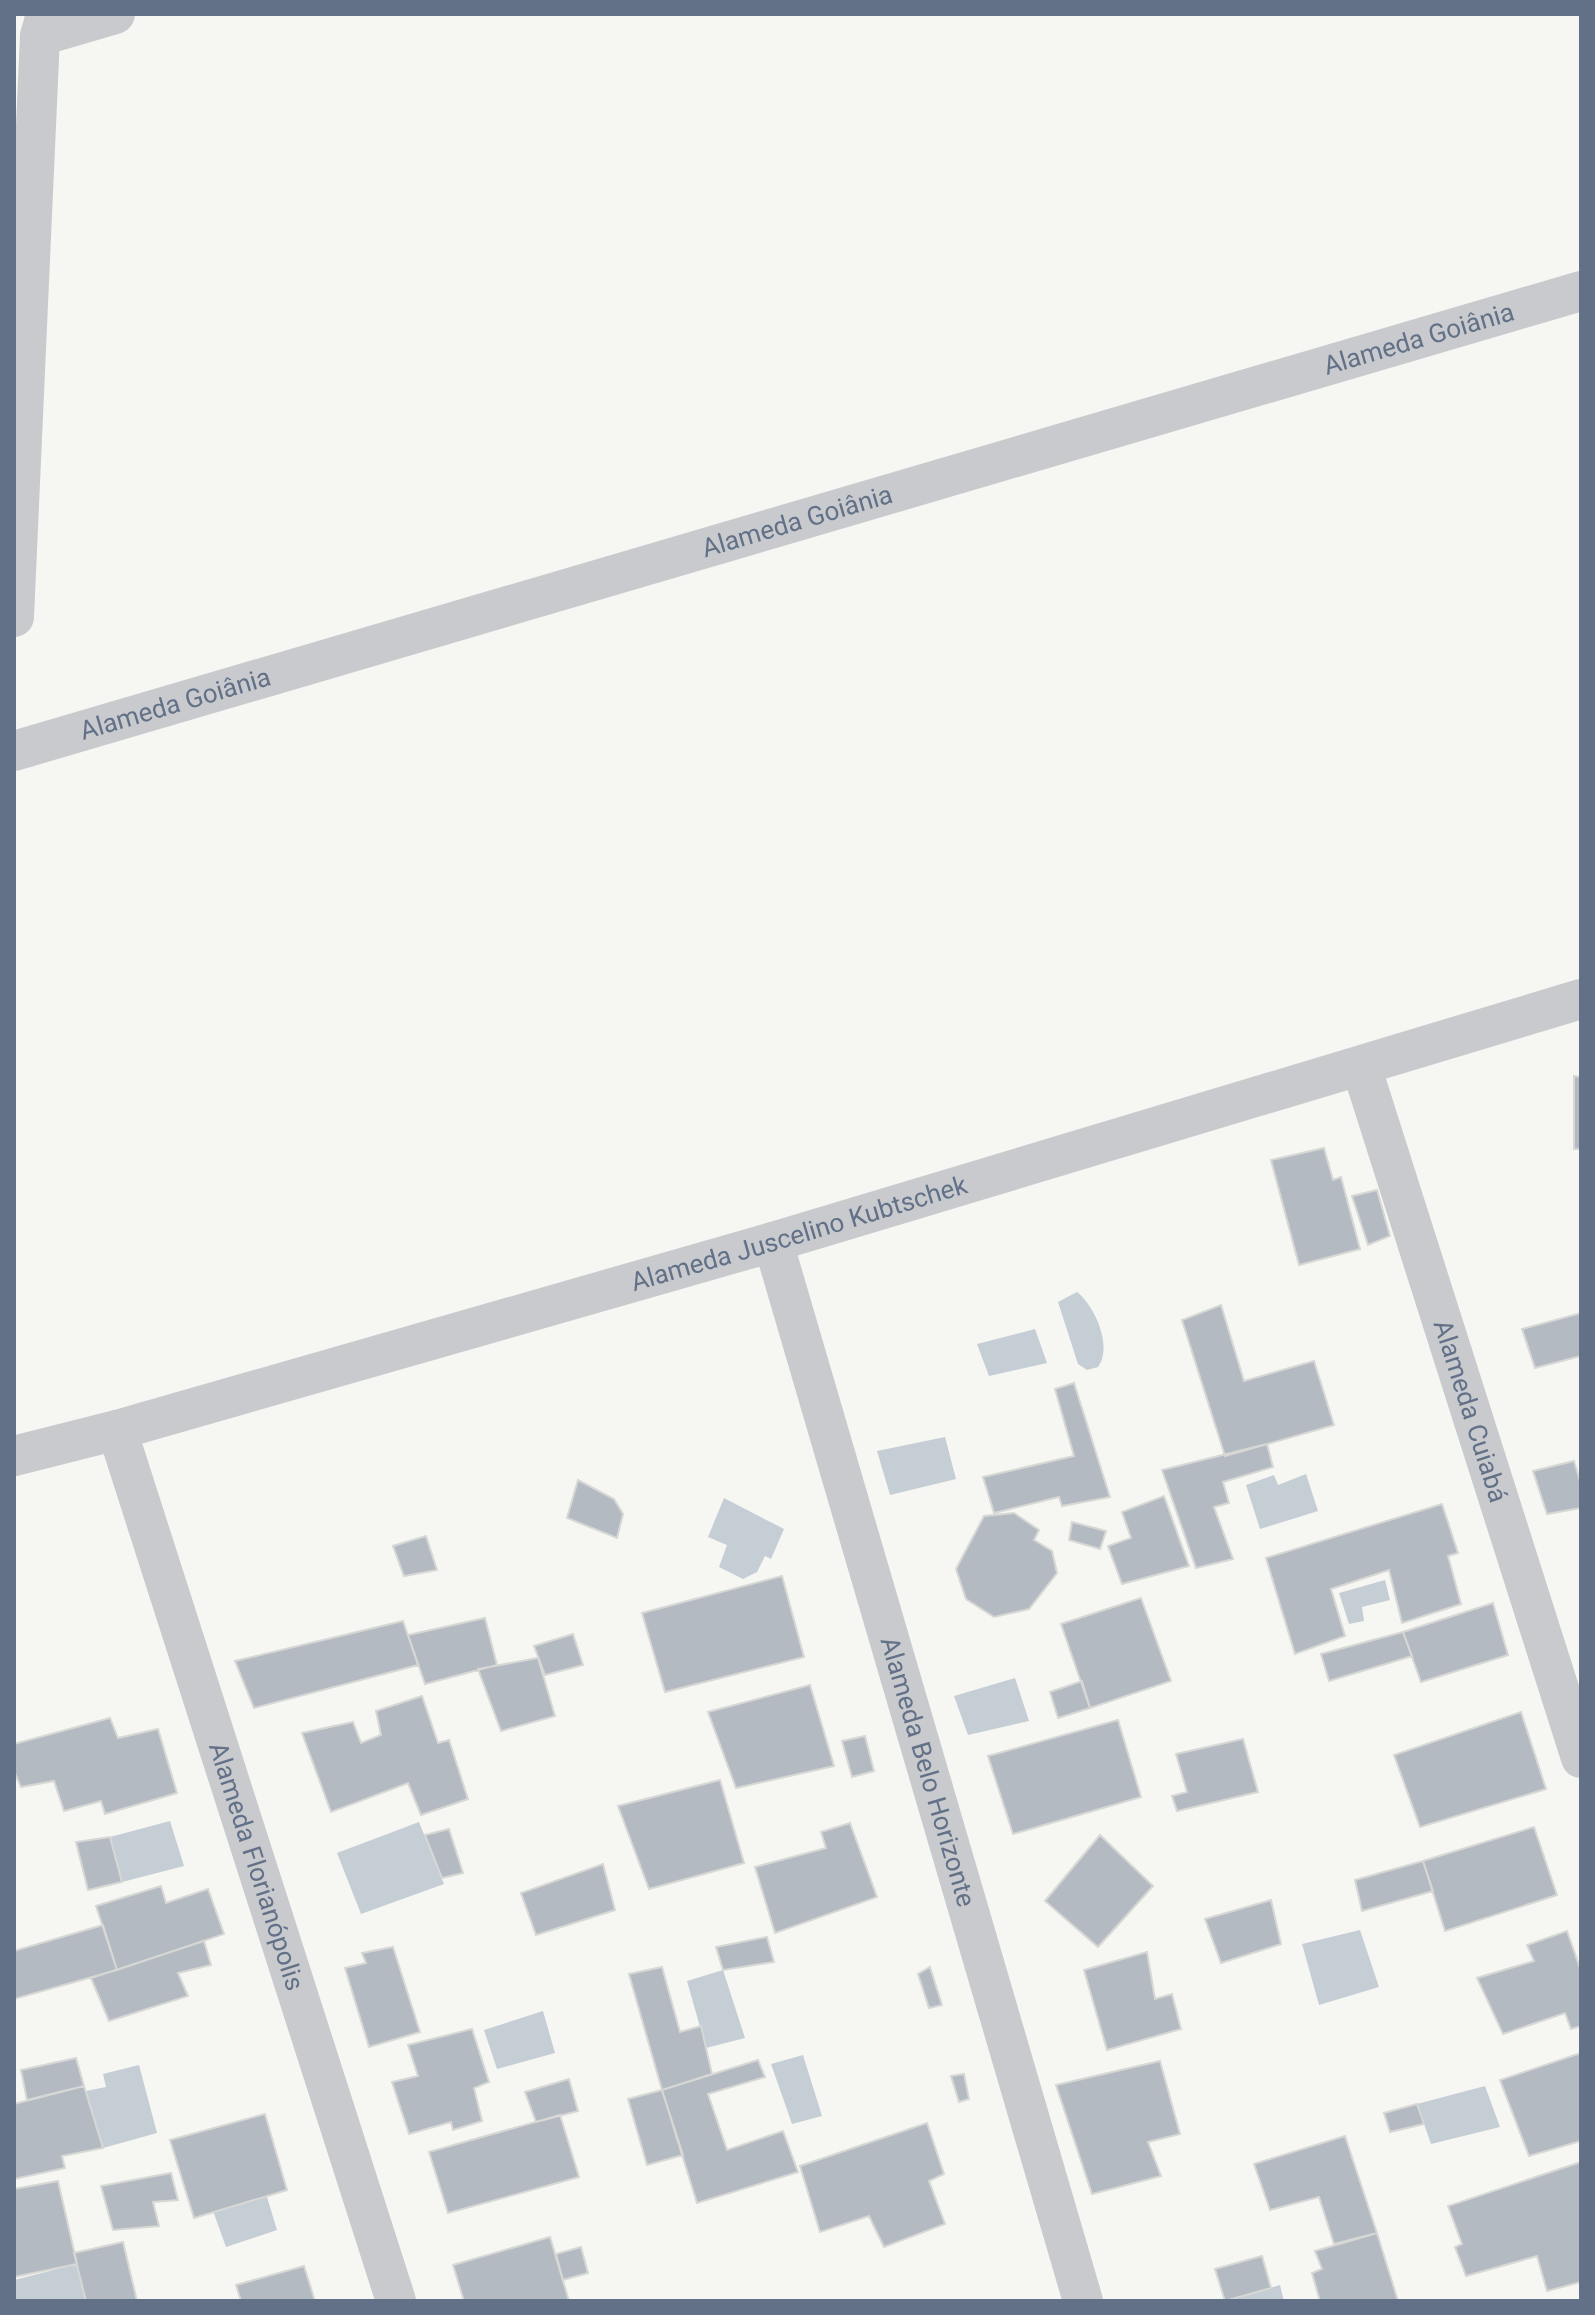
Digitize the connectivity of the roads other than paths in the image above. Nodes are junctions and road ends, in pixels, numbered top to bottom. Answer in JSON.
{"nodes":[{"id":1,"x":115,"y":14,"type":"edge"},
{"id":2,"x":43,"y":25,"type":"edge"},
{"id":3,"x":1581,"y":291,"type":"edge"},
{"id":4,"x":14,"y":617,"type":"edge"},
{"id":5,"x":14,"y":751,"type":"edge"},
{"id":6,"x":1581,"y":999,"type":"edge"},
{"id":7,"x":1361,"y":1066,"type":"junction"},
{"id":8,"x":773,"y":1242,"type":"junction"},
{"id":9,"x":117,"y":1430,"type":"junction"},
{"id":10,"x":14,"y":1456,"type":"edge"},
{"id":11,"x":1581,"y":1758,"type":"edge"},
{"id":12,"x":396,"y":2301,"type":"edge"},
{"id":13,"x":1083,"y":2301,"type":"edge"}],
"edges":[{"from":1,"to":2,"type":"street"},
{"from":2,"to":4,"type":"street"},
{"from":3,"to":5,"type":"street","name":"Alameda Goiânia"},
{"from":6,"to":7,"type":"street","name":"Alameda Juscelino Kubtschek"},
{"from":7,"to":8,"type":"street","name":"Alameda Juscelino Kubtschek"},
{"from":7,"to":11,"type":"street","name":"Alameda Cuiabá"},
{"from":8,"to":9,"type":"street","name":"Alameda Juscelino Kubtschek"},
{"from":8,"to":13,"type":"street","name":"Alameda Belo Horizonte"},
{"from":9,"to":10,"type":"street","name":"Alameda Juscelino Kubtschek"},
{"from":9,"to":12,"type":"street","name":"Alameda Florianópolis"}]}
